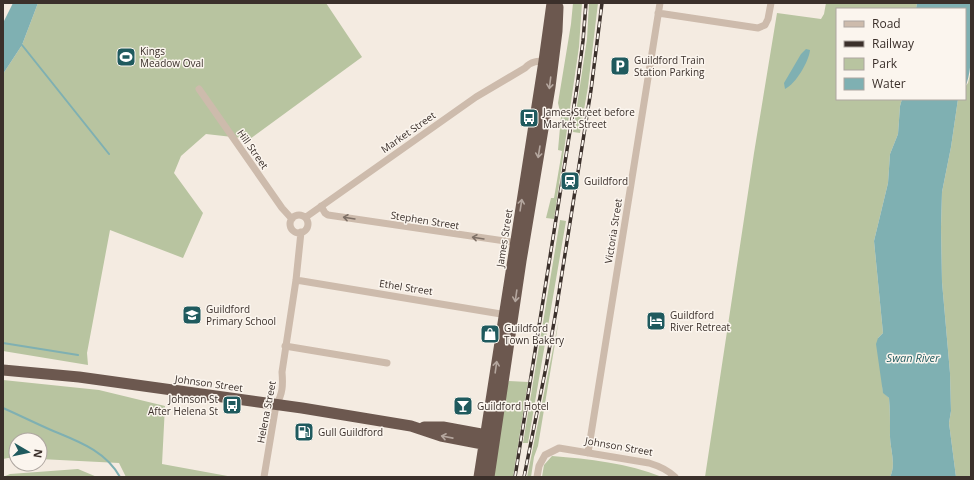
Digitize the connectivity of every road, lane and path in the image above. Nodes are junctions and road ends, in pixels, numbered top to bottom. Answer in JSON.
{"nodes":[{"id":1,"x":552,"y":3,"type":"edge"},
{"id":2,"x":558,"y":3,"type":"edge"},
{"id":3,"x":660,"y":3,"type":"edge"},
{"id":4,"x":770,"y":3,"type":"edge"},
{"id":5,"x":658,"y":13,"type":"junction"},
{"id":6,"x":548,"y":64,"type":"junction"},
{"id":7,"x":199,"y":89,"type":"dead end"},
{"id":8,"x":548,"y":100,"type":"junction"},
{"id":9,"x":532,"y":138,"type":"junction"},
{"id":10,"x":321,"y":206,"type":"junction"},
{"id":11,"x":306,"y":218,"type":"junction"},
{"id":12,"x":292,"y":219,"type":"junction"},
{"id":13,"x":301,"y":232,"type":"junction"},
{"id":14,"x":525,"y":233,"type":"junction"},
{"id":15,"x":515,"y":243,"type":"junction"},
{"id":16,"x":296,"y":280,"type":"junction"},
{"id":17,"x":508,"y":315,"type":"junction"},
{"id":18,"x":286,"y":346,"type":"junction"},
{"id":19,"x":387,"y":363,"type":"dead end"},
{"id":20,"x":3,"y":370,"type":"edge"},
{"id":21,"x":276,"y":405,"type":"junction"},
{"id":22,"x":490,"y":440,"type":"junction"},
{"id":23,"x":588,"y":453,"type":"junction"},
{"id":24,"x":264,"y":477,"type":"edge"},
{"id":25,"x":479,"y":477,"type":"edge"},
{"id":26,"x":489,"y":477,"type":"edge"},
{"id":27,"x":537,"y":477,"type":"edge"},
{"id":28,"x":675,"y":477,"type":"edge"}],
"edges":[{"from":1,"to":6,"type":"highway","name":"James Street"},
{"from":2,"to":6,"type":"highway","name":"James Street"},
{"from":3,"to":5,"type":"street"},
{"from":4,"to":5,"type":"street"},
{"from":5,"to":23,"type":"street","name":"Victoria Street"},
{"from":6,"to":8,"type":"highway","name":"James Street","one_way":true},
{"from":6,"to":9,"type":"highway","name":"James Street"},
{"from":6,"to":10,"type":"street","name":"Market Street"},
{"from":7,"to":12,"type":"street","name":"Hill Street"},
{"from":8,"to":9,"type":"highway"},
{"from":8,"to":14,"type":"highway","name":"James Street","one_way":true},
{"from":15,"to":9,"type":"highway","name":"James Street","one_way":true},
{"from":10,"to":11,"type":"street","name":"Market Street"},
{"from":15,"to":10,"type":"street","name":"Stephen Street","one_way":true},
{"from":11,"to":12,"type":"street"},
{"from":11,"to":13,"type":"street"},
{"from":12,"to":13,"type":"street"},
{"from":13,"to":16,"type":"street","name":"Helena Street"},
{"from":14,"to":15,"type":"street"},
{"from":14,"to":17,"type":"highway","name":"James Street","one_way":true},
{"from":15,"to":17,"type":"highway","name":"James Street"},
{"from":16,"to":17,"type":"street","name":"Ethel Street"},
{"from":16,"to":18,"type":"street","name":"Helena Street"},
{"from":17,"to":22,"type":"highway","name":"James Street"},
{"from":18,"to":19,"type":"street"},
{"from":18,"to":21,"type":"street","name":"Helena Street"},
{"from":20,"to":21,"type":"highway","name":"Johnson Street"},
{"from":21,"to":22,"type":"highway","name":"Johnson Street"},
{"from":21,"to":24,"type":"street","name":"Helena Street"},
{"from":22,"to":25,"type":"highway","name":"James Street"},
{"from":22,"to":26,"type":"highway","name":"James Street"},
{"from":23,"to":27,"type":"street","name":"Johnson Street"},
{"from":23,"to":28,"type":"street","name":"Johnson Street"}]}
